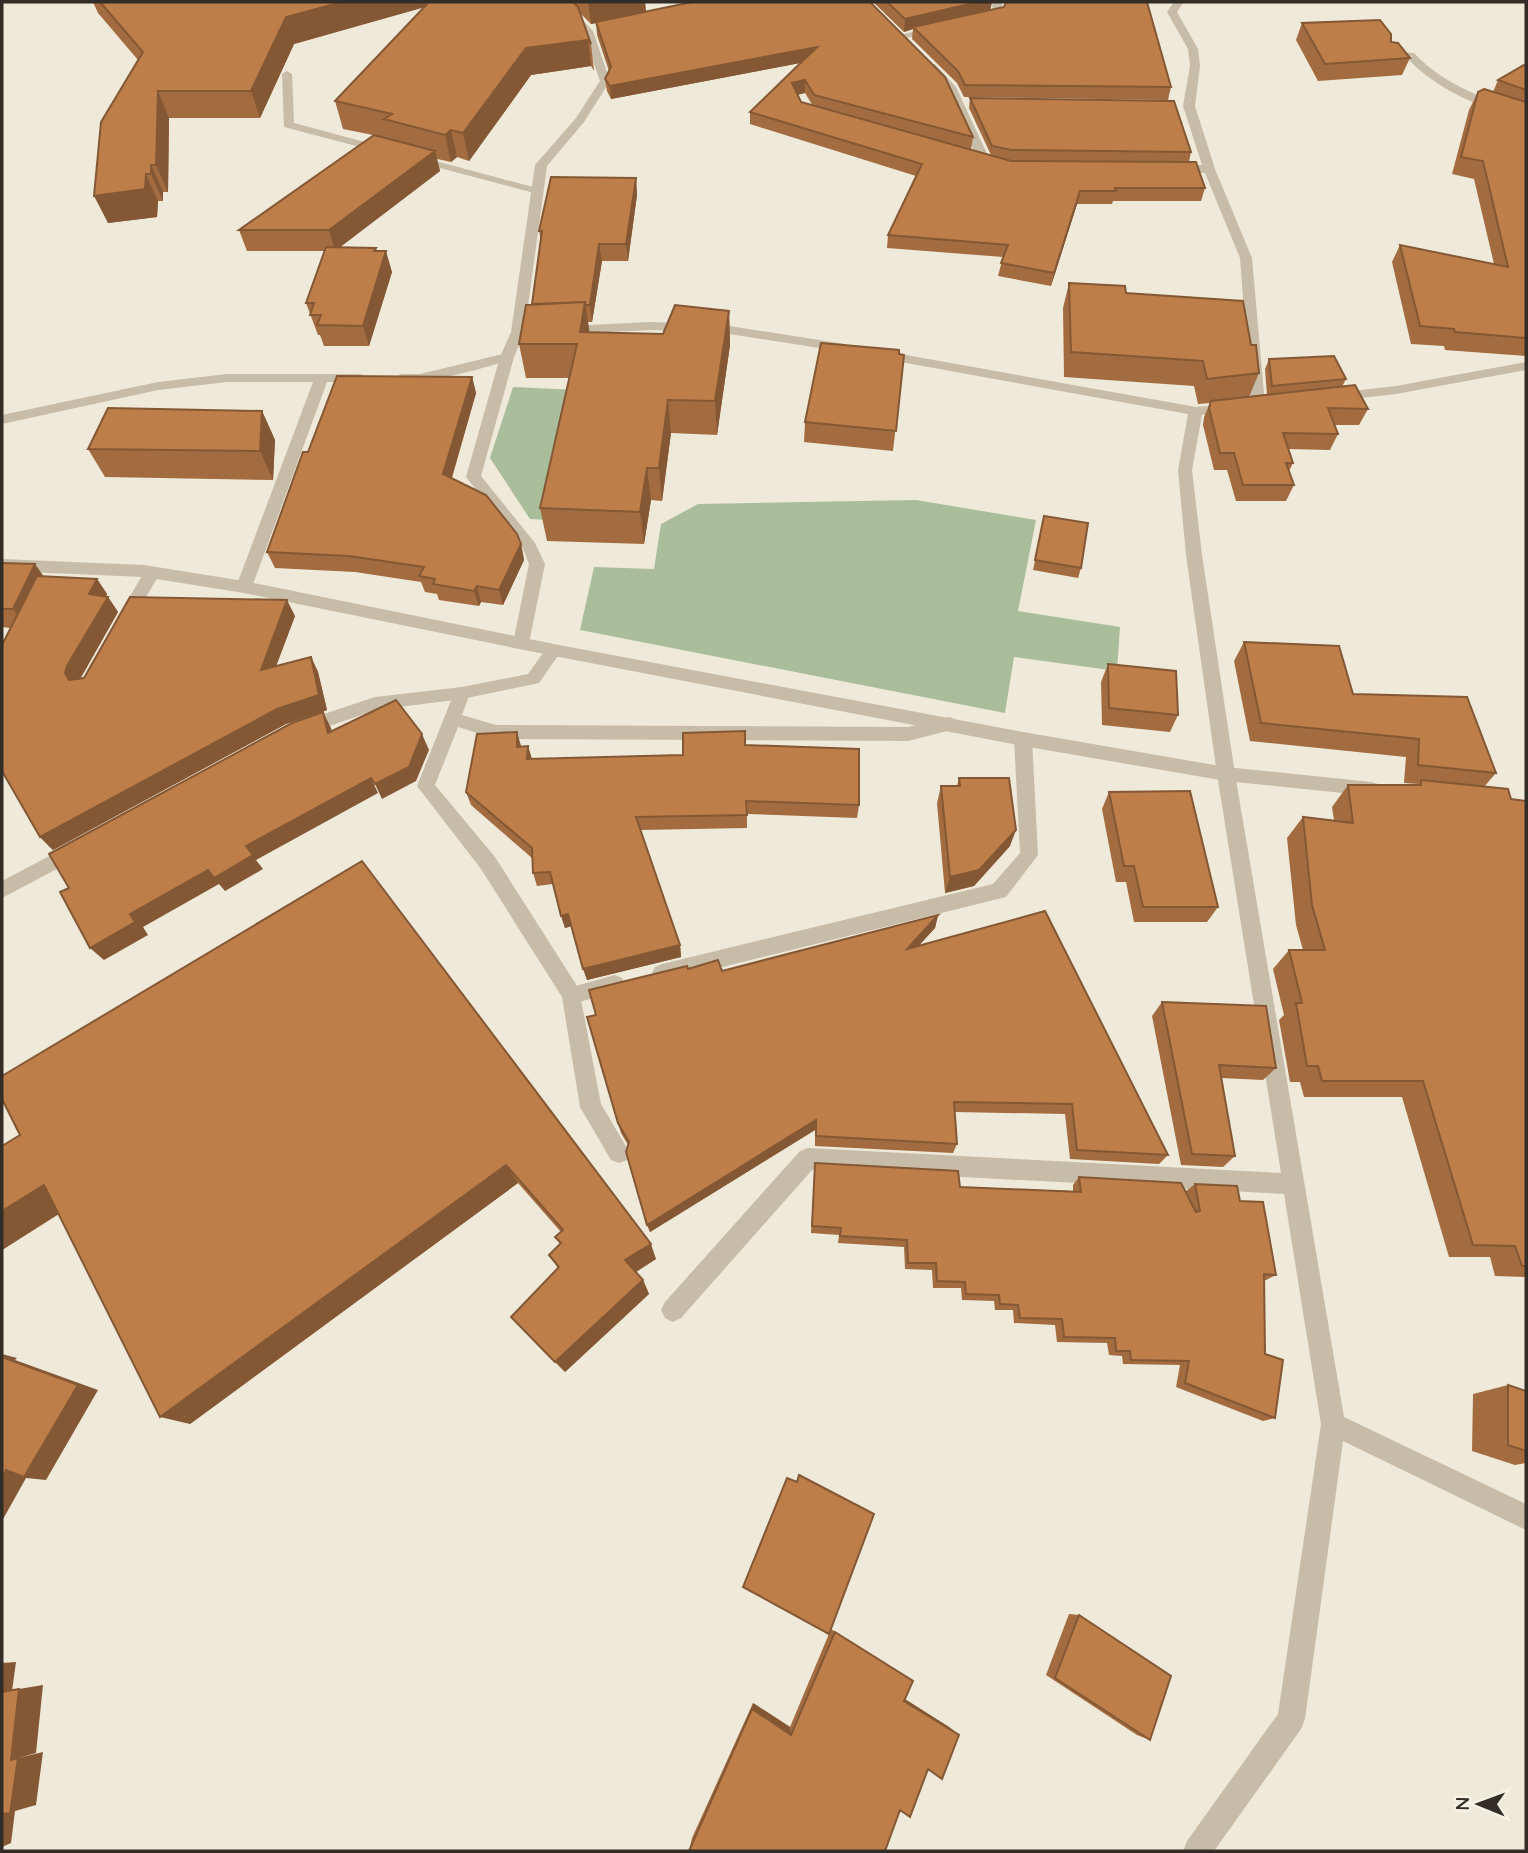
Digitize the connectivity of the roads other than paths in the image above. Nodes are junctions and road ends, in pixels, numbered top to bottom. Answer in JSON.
{"nodes":[{"id":1,"x":561,"y":2,"type":"edge"},
{"id":2,"x":997,"y":2,"type":"edge"},
{"id":3,"x":1179,"y":2,"type":"edge"},
{"id":4,"x":962,"y":23,"type":"edge"},
{"id":5,"x":950,"y":25,"type":"edge"},
{"id":6,"x":893,"y":27,"type":"edge"},
{"id":7,"x":911,"y":44,"type":"junction"},
{"id":8,"x":1391,"y":55,"type":"edge"},
{"id":9,"x":287,"y":74,"type":"dead end"},
{"id":10,"x":958,"y":102,"type":"junction"},
{"id":11,"x":972,"y":102,"type":"edge"},
{"id":12,"x":1176,"y":105,"type":"edge"},
{"id":13,"x":1189,"y":106,"type":"junction"},
{"id":14,"x":1526,"y":117,"type":"edge"},
{"id":15,"x":969,"y":155,"type":"edge"},
{"id":16,"x":983,"y":158,"type":"junction"},
{"id":17,"x":996,"y":163,"type":"edge"},
{"id":18,"x":1155,"y":169,"type":"edge"},
{"id":19,"x":1209,"y":169,"type":"junction"},
{"id":20,"x":538,"y":190,"type":"junction"},
{"id":21,"x":518,"y":332,"type":"junction"},
{"id":22,"x":508,"y":357,"type":"junction"},
{"id":23,"x":1526,"y":366,"type":"edge"},
{"id":24,"x":322,"y":378,"type":"junction"},
{"id":25,"x":1319,"y":399,"type":"edge"},
{"id":26,"x":1258,"y":405,"type":"edge"},
{"id":27,"x":1221,"y":408,"type":"edge"},
{"id":28,"x":1196,"y":411,"type":"junction"},
{"id":29,"x":2,"y":420,"type":"edge"},
{"id":30,"x":2,"y":565,"type":"edge"},
{"id":31,"x":152,"y":573,"type":"junction"},
{"id":32,"x":244,"y":587,"type":"junction"},
{"id":33,"x":119,"y":630,"type":"edge"},
{"id":34,"x":521,"y":643,"type":"junction"},
{"id":35,"x":554,"y":650,"type":"junction"},
{"id":36,"x":462,"y":692,"type":"junction"},
{"id":37,"x":451,"y":718,"type":"junction"},
{"id":38,"x":949,"y":724,"type":"junction"},
{"id":39,"x":281,"y":738,"type":"edge"},
{"id":40,"x":1023,"y":739,"type":"junction"},
{"id":41,"x":1226,"y":774,"type":"junction"},
{"id":42,"x":1390,"y":791,"type":"edge"},
{"id":43,"x":87,"y":844,"type":"edge"},
{"id":44,"x":2,"y":890,"type":"edge"},
{"id":45,"x":572,"y":995,"type":"junction"},
{"id":46,"x":619,"y":1153,"type":"dead end"},
{"id":47,"x":1293,"y":1184,"type":"junction"},
{"id":48,"x":673,"y":1310,"type":"dead end"},
{"id":49,"x":1333,"y":1424,"type":"junction"},
{"id":50,"x":1526,"y":1517,"type":"edge"},
{"id":51,"x":1197,"y":1851,"type":"edge"}],
"edges":[{"from":1,"to":20,"type":"street"},
{"from":2,"to":4,"type":"street"},
{"from":3,"to":13,"type":"street"},
{"from":5,"to":7,"type":"street"},
{"from":6,"to":7,"type":"street"},
{"from":7,"to":10,"type":"street"},
{"from":8,"to":14,"type":"street"},
{"from":9,"to":20,"type":"street"},
{"from":10,"to":11,"type":"street"},
{"from":10,"to":16,"type":"street"},
{"from":12,"to":13,"type":"street"},
{"from":13,"to":19,"type":"street"},
{"from":15,"to":16,"type":"street"},
{"from":16,"to":17,"type":"street"},
{"from":18,"to":19,"type":"street"},
{"from":19,"to":26,"type":"street"},
{"from":20,"to":21,"type":"street"},
{"from":21,"to":22,"type":"street"},
{"from":21,"to":28,"type":"street"},
{"from":22,"to":24,"type":"street"},
{"from":22,"to":34,"type":"street"},
{"from":23,"to":25,"type":"street"},
{"from":24,"to":29,"type":"street"},
{"from":24,"to":32,"type":"lane"},
{"from":27,"to":28,"type":"street"},
{"from":28,"to":41,"type":"street"},
{"from":30,"to":31,"type":"street"},
{"from":31,"to":32,"type":"street"},
{"from":31,"to":33,"type":"street"},
{"from":32,"to":34,"type":"street"},
{"from":34,"to":35,"type":"street"},
{"from":35,"to":36,"type":"street"},
{"from":35,"to":38,"type":"street"},
{"from":36,"to":37,"type":"street"},
{"from":36,"to":39,"type":"street"},
{"from":37,"to":38,"type":"street"},
{"from":37,"to":45,"type":"street"},
{"from":38,"to":40,"type":"street"},
{"from":40,"to":41,"type":"street"},
{"from":40,"to":45,"type":"street"},
{"from":41,"to":42,"type":"street"},
{"from":41,"to":47,"type":"street"},
{"from":43,"to":44,"type":"street"},
{"from":45,"to":46,"type":"street"},
{"from":47,"to":48,"type":"street"},
{"from":47,"to":49,"type":"street"},
{"from":49,"to":50,"type":"street"},
{"from":49,"to":51,"type":"street"}]}
